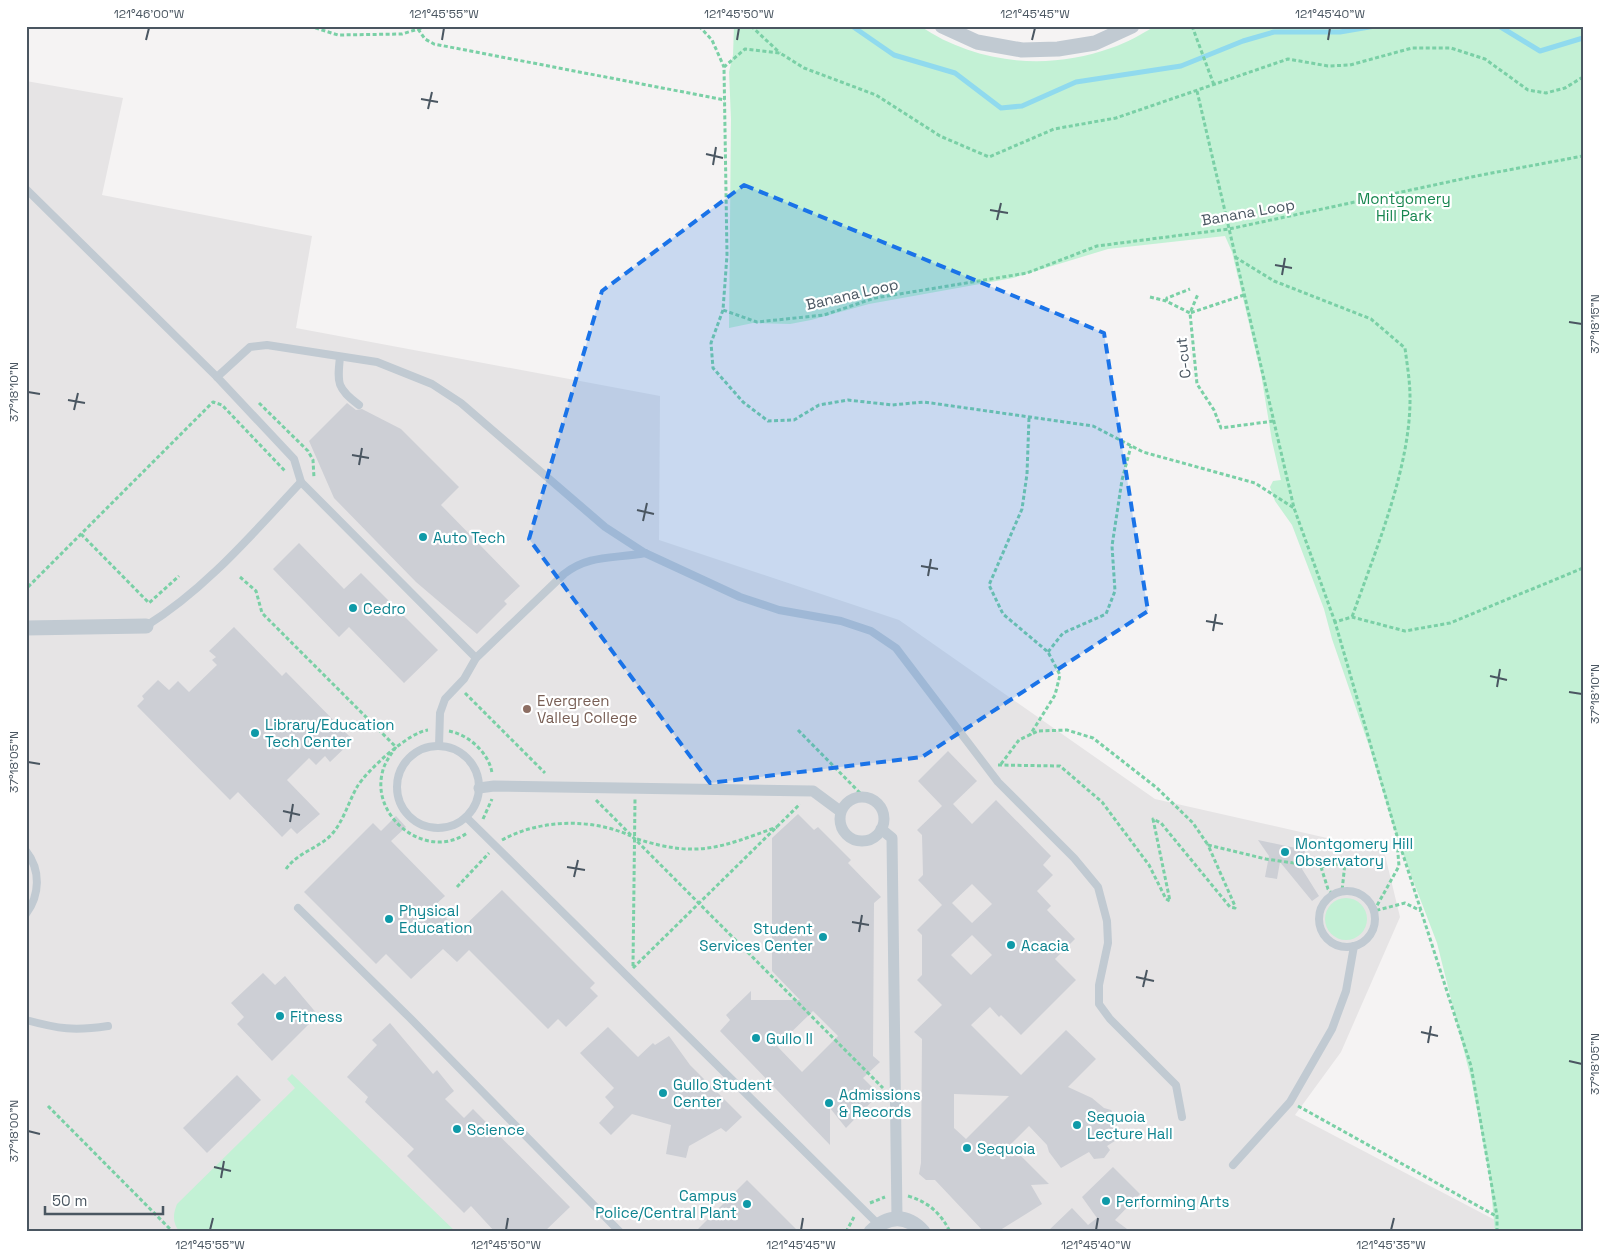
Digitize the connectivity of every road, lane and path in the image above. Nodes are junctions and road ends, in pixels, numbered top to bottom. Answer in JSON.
{"nodes":[{"id":1,"x":309,"y":26,"type":"edge"},
{"id":2,"x":428,"y":26,"type":"edge"},
{"id":3,"x":699,"y":26,"type":"edge"},
{"id":4,"x":752,"y":26,"type":"edge"},
{"id":5,"x":942,"y":26,"type":"edge"},
{"id":6,"x":1132,"y":26,"type":"edge"},
{"id":7,"x":1192,"y":26,"type":"edge"},
{"id":8,"x":418,"y":29,"type":"junction"},
{"id":9,"x":780,"y":53,"type":"junction"},
{"id":10,"x":724,"y":67,"type":"junction"},
{"id":11,"x":1583,"y":77,"type":"edge"},
{"id":12,"x":1214,"y":85,"type":"junction"},
{"id":13,"x":1197,"y":91,"type":"junction"},
{"id":14,"x":725,"y":100,"type":"junction"},
{"id":15,"x":1583,"y":156,"type":"edge"},
{"id":16,"x":26,"y":189,"type":"edge"},
{"id":17,"x":1229,"y":229,"type":"junction"},
{"id":18,"x":1235,"y":257,"type":"junction"},
{"id":19,"x":1190,"y":289,"type":"dead end"},
{"id":20,"x":1198,"y":294,"type":"dead end"},
{"id":21,"x":1244,"y":295,"type":"junction"},
{"id":22,"x":1150,"y":297,"type":"dead end"},
{"id":23,"x":1166,"y":301,"type":"junction"},
{"id":24,"x":723,"y":310,"type":"junction"},
{"id":25,"x":1190,"y":313,"type":"junction"},
{"id":26,"x":340,"y":357,"type":"junction"},
{"id":27,"x":217,"y":377,"type":"junction"},
{"id":28,"x":359,"y":405,"type":"dead end"},
{"id":29,"x":1029,"y":417,"type":"junction"},
{"id":30,"x":1274,"y":421,"type":"junction"},
{"id":31,"x":1131,"y":446,"type":"junction"},
{"id":32,"x":291,"y":476,"type":"dead end"},
{"id":33,"x":301,"y":482,"type":"junction"},
{"id":34,"x":1294,"y":508,"type":"junction"},
{"id":35,"x":81,"y":534,"type":"junction"},
{"id":36,"x":645,"y":552,"type":"junction"},
{"id":37,"x":1583,"y":568,"type":"edge"},
{"id":38,"x":179,"y":576,"type":"dead end"},
{"id":39,"x":240,"y":577,"type":"dead end"},
{"id":40,"x":28,"y":586,"type":"dead end"},
{"id":41,"x":1352,"y":617,"type":"junction"},
{"id":42,"x":1335,"y":622,"type":"junction"},
{"id":43,"x":146,"y":626,"type":"joint"},
{"id":44,"x":26,"y":628,"type":"edge"},
{"id":45,"x":1048,"y":652,"type":"junction"},
{"id":46,"x":476,"y":658,"type":"junction"},
{"id":47,"x":457,"y":686,"type":"junction"},
{"id":48,"x":440,"y":729,"type":"junction"},
{"id":49,"x":798,"y":730,"type":"dead end"},
{"id":50,"x":1030,"y":735,"type":"junction"},
{"id":51,"x":439,"y":746,"type":"junction"},
{"id":52,"x":396,"y":747,"type":"junction"},
{"id":53,"x":1001,"y":764,"type":"junction"},
{"id":54,"x":985,"y":765,"type":"junction"},
{"id":55,"x":494,"y":786,"type":"junction"},
{"id":56,"x":479,"y":788,"type":"junction"},
{"id":57,"x":561,"y":788,"type":"junction"},
{"id":58,"x":585,"y":789,"type":"junction"},
{"id":59,"x":635,"y":790,"type":"junction"},
{"id":60,"x":813,"y":791,"type":"junction"},
{"id":61,"x":863,"y":796,"type":"junction"},
{"id":62,"x":840,"y":811,"type":"junction"},
{"id":63,"x":466,"y":817,"type":"junction"},
{"id":64,"x":476,"y":826,"type":"junction"},
{"id":65,"x":777,"y":827,"type":"junction"},
{"id":66,"x":881,"y":829,"type":"junction"},
{"id":67,"x":1397,"y":836,"type":"junction"},
{"id":68,"x":635,"y":838,"type":"junction"},
{"id":69,"x":1208,"y":844,"type":"junction"},
{"id":70,"x":495,"y":845,"type":"junction"},
{"id":71,"x":26,"y":851,"type":"edge"},
{"id":72,"x":1321,"y":867,"type":"junction"},
{"id":73,"x":286,"y":869,"type":"dead end"},
{"id":74,"x":457,"y":888,"type":"dead end"},
{"id":75,"x":1342,"y":891,"type":"junction"},
{"id":76,"x":1333,"y":894,"type":"junction"},
{"id":77,"x":699,"y":903,"type":"junction"},
{"id":78,"x":298,"y":908,"type":"dead end"},
{"id":79,"x":1374,"y":911,"type":"junction"},
{"id":80,"x":1421,"y":911,"type":"junction"},
{"id":81,"x":26,"y":914,"type":"edge"},
{"id":82,"x":1354,"y":946,"type":"junction"},
{"id":83,"x":26,"y":1020,"type":"edge"},
{"id":84,"x":108,"y":1026,"type":"dead end"},
{"id":85,"x":896,"y":1100,"type":"junction"},
{"id":86,"x":1290,"y":1102,"type":"junction"},
{"id":87,"x":48,"y":1106,"type":"dead end"},
{"id":88,"x":1182,"y":1117,"type":"dead end"},
{"id":89,"x":1234,"y":1165,"type":"dead end"},
{"id":90,"x":1497,"y":1216,"type":"junction"},
{"id":91,"x":897,"y":1218,"type":"junction"},
{"id":92,"x":874,"y":1228,"type":"edge"},
{"id":93,"x":173,"y":1232,"type":"edge"},
{"id":94,"x":620,"y":1232,"type":"edge"},
{"id":95,"x":923,"y":1232,"type":"edge"},
{"id":96,"x":1497,"y":1232,"type":"edge"}],
"edges":[{"from":1,"to":8,"type":"path"},
{"from":2,"to":8,"type":"path"},
{"from":3,"to":10,"type":"path"},
{"from":4,"to":9,"type":"path"},
{"from":5,"to":6,"type":"street"},
{"from":7,"to":12,"type":"path"},
{"from":8,"to":14,"type":"path"},
{"from":9,"to":10,"type":"path"},
{"from":9,"to":13,"type":"path"},
{"from":10,"to":14,"type":"path"},
{"from":11,"to":12,"type":"path"},
{"from":12,"to":13,"type":"path"},
{"from":13,"to":17,"type":"path"},
{"from":14,"to":24,"type":"path"},
{"from":15,"to":17,"type":"path","name":"Banana Loop"},
{"from":16,"to":27,"type":"lane"},
{"from":17,"to":18,"type":"path"},
{"from":17,"to":24,"type":"path","name":"Banana Loop"},
{"from":18,"to":21,"type":"path"},
{"from":18,"to":41,"type":"path"},
{"from":19,"to":23,"type":"path"},
{"from":20,"to":25,"type":"path"},
{"from":21,"to":25,"type":"path"},
{"from":21,"to":30,"type":"path"},
{"from":22,"to":23,"type":"path"},
{"from":23,"to":25,"type":"path"},
{"from":24,"to":29,"type":"path"},
{"from":25,"to":30,"type":"path","name":"C-cut"},
{"from":26,"to":27,"type":"lane"},
{"from":26,"to":28,"type":"lane"},
{"from":26,"to":36,"type":"lane"},
{"from":27,"to":33,"type":"lane"},
{"from":29,"to":31,"type":"path"},
{"from":29,"to":45,"type":"path"},
{"from":30,"to":34,"type":"path"},
{"from":31,"to":34,"type":"path"},
{"from":31,"to":45,"type":"path"},
{"from":32,"to":35,"type":"path"},
{"from":33,"to":43,"type":"lane"},
{"from":33,"to":46,"type":"lane"},
{"from":34,"to":42,"type":"path"},
{"from":35,"to":38,"type":"path"},
{"from":35,"to":40,"type":"path"},
{"from":36,"to":46,"type":"lane"},
{"from":36,"to":54,"type":"lane"},
{"from":37,"to":41,"type":"path"},
{"from":39,"to":52,"type":"path"},
{"from":41,"to":42,"type":"path"},
{"from":42,"to":67,"type":"path"},
{"from":43,"to":44,"type":"street"},
{"from":45,"to":50,"type":"path"},
{"from":46,"to":47,"type":"lane"},
{"from":47,"to":48,"type":"lane"},
{"from":47,"to":57,"type":"path"},
{"from":48,"to":51,"type":"lane"},
{"from":48,"to":52,"type":"path"},
{"from":48,"to":55,"type":"path"},
{"from":49,"to":61,"type":"path"},
{"from":50,"to":53,"type":"path"},
{"from":50,"to":69,"type":"path"},
{"from":51,"to":56,"type":"lane"},
{"from":51,"to":63,"type":"lane"},
{"from":52,"to":64,"type":"path"},
{"from":52,"to":73,"type":"path"},
{"from":53,"to":54,"type":"path"},
{"from":53,"to":69,"type":"path"},
{"from":54,"to":88,"type":"lane"},
{"from":55,"to":56,"type":"street"},
{"from":55,"to":57,"type":"street"},
{"from":55,"to":64,"type":"path"},
{"from":56,"to":63,"type":"lane"},
{"from":57,"to":58,"type":"street"},
{"from":58,"to":59,"type":"street"},
{"from":58,"to":68,"type":"path"},
{"from":59,"to":60,"type":"street"},
{"from":59,"to":68,"type":"path"},
{"from":60,"to":62,"type":"street"},
{"from":60,"to":65,"type":"path"},
{"from":61,"to":62,"type":"street"},
{"from":61,"to":66,"type":"street"},
{"from":62,"to":66,"type":"street"},
{"from":63,"to":64,"type":"lane"},
{"from":64,"to":70,"type":"lane"},
{"from":65,"to":68,"type":"path"},
{"from":65,"to":77,"type":"path"},
{"from":66,"to":85,"type":"street"},
{"from":67,"to":79,"type":"path"},
{"from":67,"to":80,"type":"path"},
{"from":68,"to":70,"type":"path"},
{"from":68,"to":77,"type":"path"},
{"from":68,"to":77,"type":"path"},
{"from":69,"to":72,"type":"path"},
{"from":70,"to":74,"type":"path"},
{"from":70,"to":92,"type":"lane"},
{"from":71,"to":81,"type":"lane"},
{"from":72,"to":75,"type":"path"},
{"from":72,"to":76,"type":"path"},
{"from":75,"to":76,"type":"lane"},
{"from":75,"to":79,"type":"lane"},
{"from":76,"to":82,"type":"lane"},
{"from":77,"to":85,"type":"path"},
{"from":78,"to":94,"type":"lane"},
{"from":79,"to":80,"type":"path"},
{"from":79,"to":82,"type":"lane"},
{"from":80,"to":90,"type":"path"},
{"from":82,"to":86,"type":"lane"},
{"from":83,"to":84,"type":"lane"},
{"from":85,"to":91,"type":"street"},
{"from":86,"to":89,"type":"lane"},
{"from":86,"to":90,"type":"path"},
{"from":87,"to":93,"type":"path"},
{"from":90,"to":96,"type":"path"},
{"from":91,"to":92,"type":"street"},
{"from":91,"to":95,"type":"street"}]}
